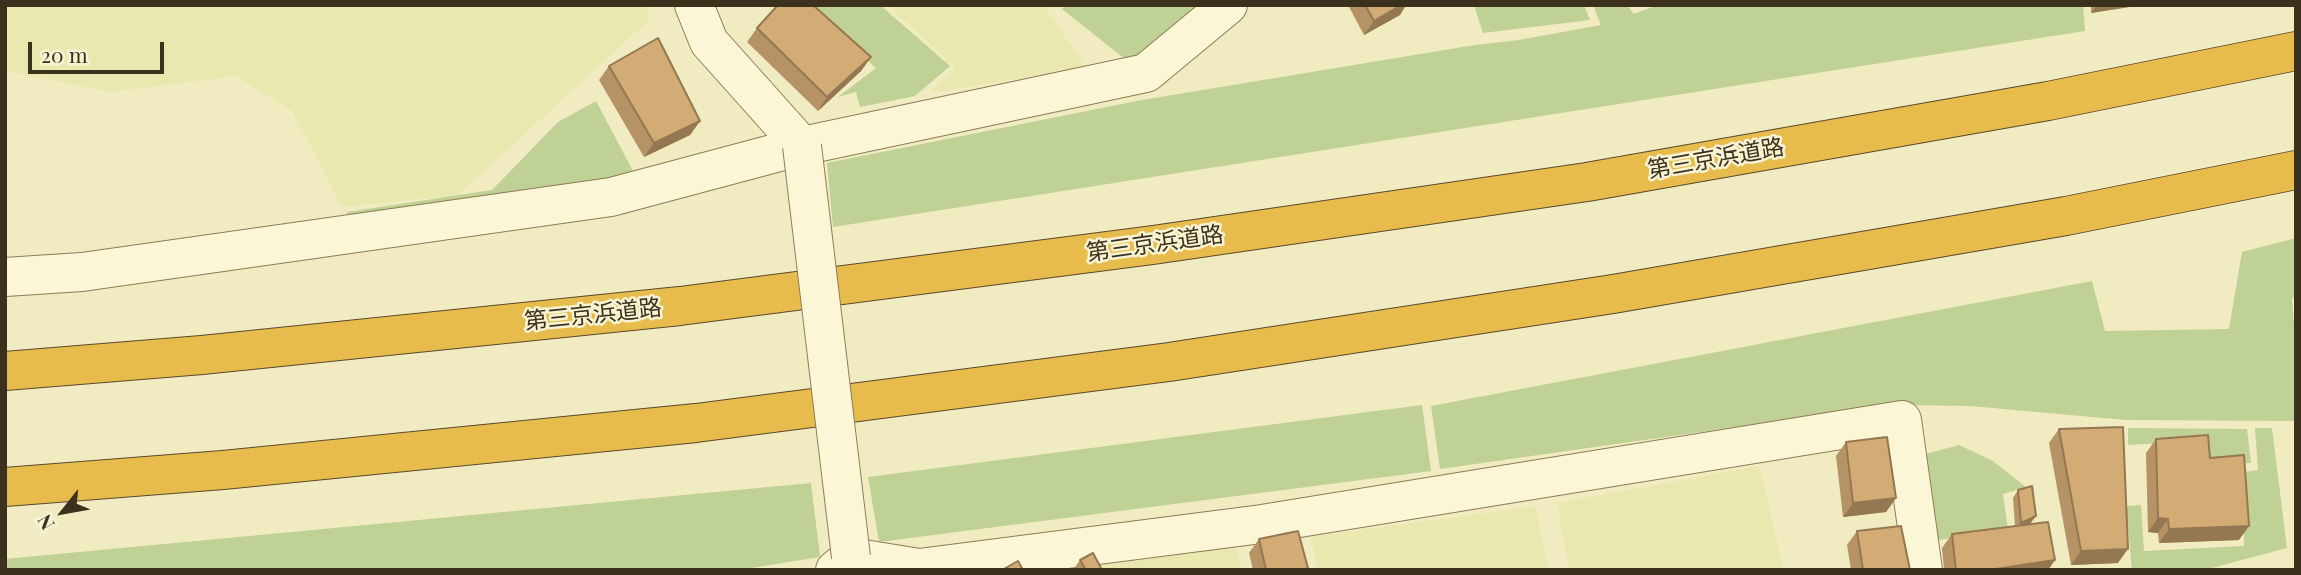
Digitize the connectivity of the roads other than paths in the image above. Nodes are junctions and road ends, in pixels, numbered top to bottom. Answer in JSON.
{"nodes":[{"id":1,"x":694,"y":5,"type":"edge"},
{"id":2,"x":1228,"y":5,"type":"edge"},
{"id":3,"x":2296,"y":51,"type":"edge"},
{"id":4,"x":802,"y":146,"type":"junction"},
{"id":5,"x":2296,"y":170,"type":"edge"},
{"id":6,"x":5,"y":277,"type":"edge"},
{"id":7,"x":5,"y":371,"type":"edge"},
{"id":8,"x":5,"y":487,"type":"edge"},
{"id":9,"x":843,"y":564,"type":"edge"},
{"id":10,"x":920,"y":569,"type":"edge"},
{"id":11,"x":1923,"y":570,"type":"edge"}],
"edges":[{"from":1,"to":4,"type":"street"},
{"from":2,"to":4,"type":"street"},
{"from":3,"to":7,"type":"highway","name":"第三京浜道路"},
{"from":4,"to":6,"type":"street"},
{"from":4,"to":9,"type":"street","bridge":true},
{"from":5,"to":8,"type":"highway"},
{"from":9,"to":10,"type":"street"},
{"from":10,"to":11,"type":"street"}]}
